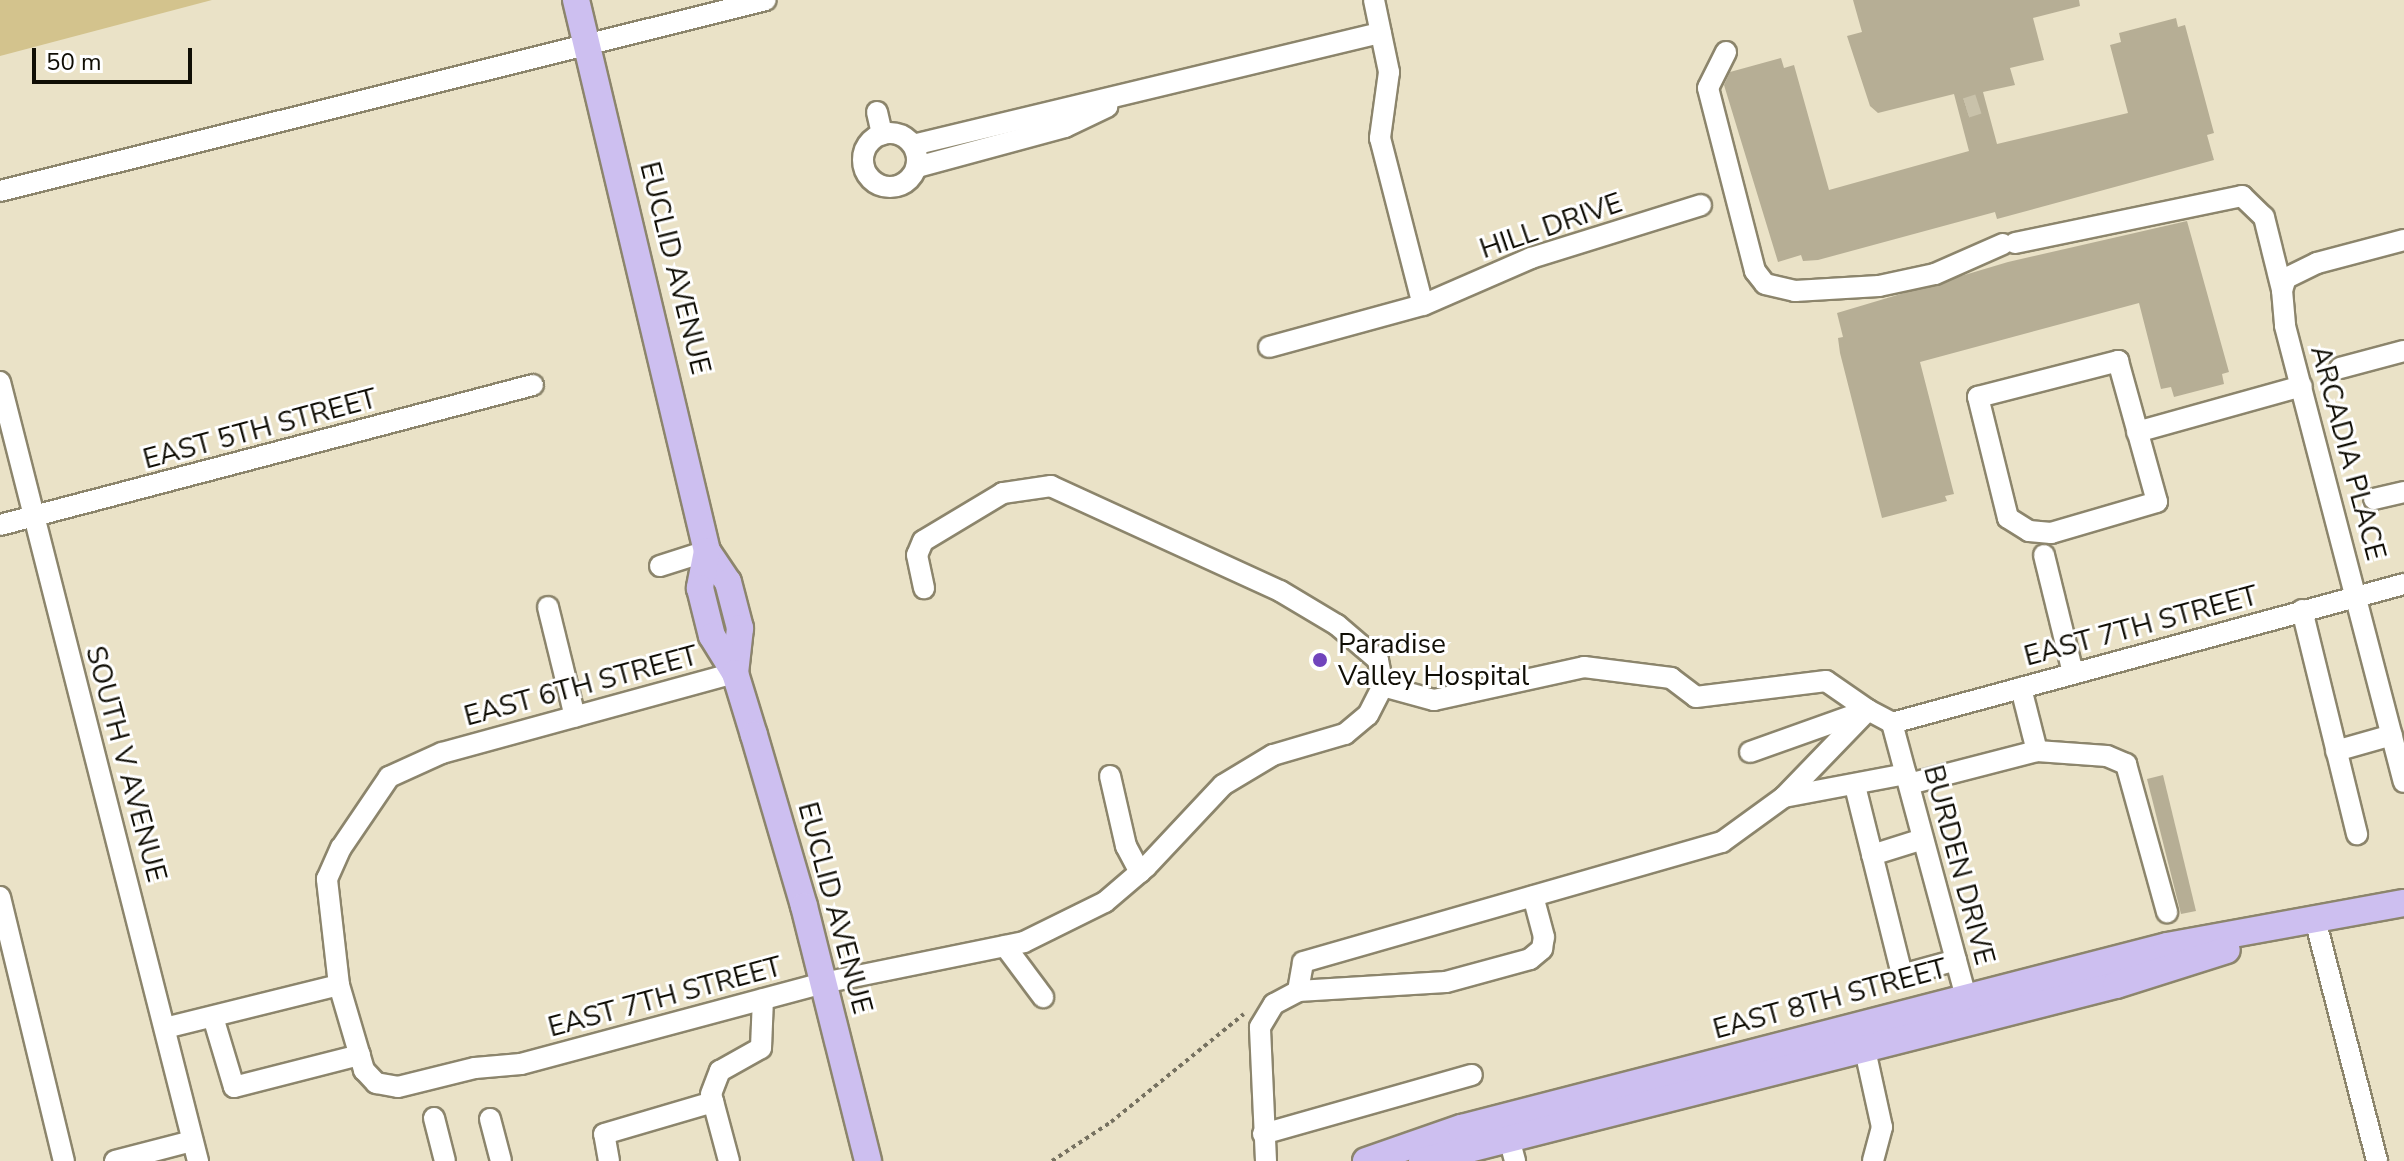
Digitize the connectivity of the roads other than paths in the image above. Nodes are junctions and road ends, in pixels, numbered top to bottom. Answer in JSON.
{"nodes":[{"id":1,"x":576,"y":0,"type":"edge"},
{"id":2,"x":766,"y":0,"type":"edge"},
{"id":3,"x":1374,"y":0,"type":"edge"},
{"id":4,"x":1381,"y":33,"type":"junction"},
{"id":5,"x":586,"y":47,"type":"junction"},
{"id":6,"x":1726,"y":52,"type":"dead end"},
{"id":7,"x":1134,"y":96,"type":"junction"},
{"id":8,"x":877,"y":112,"type":"dead end"},
{"id":9,"x":882,"y":134,"type":"junction"},
{"id":10,"x":913,"y":145,"type":"junction"},
{"id":11,"x":917,"y":167,"type":"junction"},
{"id":12,"x":0,"y":191,"type":"edge"},
{"id":13,"x":1701,"y":205,"type":"dead end"},
{"id":14,"x":2404,"y":240,"type":"edge"},
{"id":15,"x":2284,"y":284,"type":"junction"},
{"id":16,"x":1423,"y":305,"type":"junction"},
{"id":17,"x":1269,"y":347,"type":"dead end"},
{"id":18,"x":2404,"y":351,"type":"edge"},
{"id":19,"x":2340,"y":368,"type":"dead end"},
{"id":20,"x":0,"y":382,"type":"edge"},
{"id":21,"x":533,"y":385,"type":"dead end"},
{"id":22,"x":2302,"y":386,"type":"junction"},
{"id":23,"x":2137,"y":432,"type":"junction"},
{"id":24,"x":2404,"y":492,"type":"edge"},
{"id":25,"x":2374,"y":499,"type":"dead end"},
{"id":26,"x":33,"y":516,"type":"junction"},
{"id":27,"x":0,"y":525,"type":"edge"},
{"id":28,"x":707,"y":551,"type":"junction"},
{"id":29,"x":2044,"y":555,"type":"dead end"},
{"id":30,"x":660,"y":566,"type":"dead end"},
{"id":31,"x":2404,"y":584,"type":"edge"},
{"id":32,"x":924,"y":588,"type":"dead end"},
{"id":33,"x":2356,"y":595,"type":"junction"},
{"id":34,"x":548,"y":607,"type":"dead end"},
{"id":35,"x":2302,"y":610,"type":"junction"},
{"id":36,"x":735,"y":673,"type":"junction"},
{"id":37,"x":2073,"y":673,"type":"junction"},
{"id":38,"x":1383,"y":686,"type":"junction"},
{"id":39,"x":2021,"y":688,"type":"junction"},
{"id":40,"x":1868,"y":710,"type":"junction"},
{"id":41,"x":575,"y":717,"type":"junction"},
{"id":42,"x":1892,"y":723,"type":"junction"},
{"id":43,"x":2392,"y":735,"type":"junction"},
{"id":44,"x":2037,"y":751,"type":"junction"},
{"id":45,"x":2336,"y":751,"type":"junction"},
{"id":46,"x":1750,"y":752,"type":"dead end"},
{"id":47,"x":1110,"y":776,"type":"dead end"},
{"id":48,"x":1908,"y":779,"type":"junction"},
{"id":49,"x":2404,"y":782,"type":"edge"},
{"id":50,"x":1855,"y":786,"type":"junction"},
{"id":51,"x":1784,"y":797,"type":"junction"},
{"id":52,"x":2357,"y":834,"type":"dead end"},
{"id":53,"x":1923,"y":839,"type":"junction"},
{"id":54,"x":1872,"y":855,"type":"junction"},
{"id":55,"x":1140,"y":872,"type":"junction"},
{"id":56,"x":1533,"y":896,"type":"junction"},
{"id":57,"x":0,"y":897,"type":"edge"},
{"id":58,"x":2404,"y":903,"type":"edge"},
{"id":59,"x":2167,"y":912,"type":"dead end"},
{"id":60,"x":2316,"y":923,"type":"junction"},
{"id":61,"x":1005,"y":946,"type":"junction"},
{"id":62,"x":1956,"y":960,"type":"junction"},
{"id":63,"x":823,"y":983,"type":"junction"},
{"id":64,"x":339,"y":985,"type":"junction"},
{"id":65,"x":1298,"y":991,"type":"junction"},
{"id":66,"x":1043,"y":997,"type":"dead end"},
{"id":67,"x":763,"y":999,"type":"junction"},
{"id":68,"x":1969,"y":1009,"type":"junction"},
{"id":69,"x":213,"y":1017,"type":"junction"},
{"id":70,"x":165,"y":1028,"type":"junction"},
{"id":71,"x":1865,"y":1050,"type":"junction"},
{"id":72,"x":360,"y":1055,"type":"junction"},
{"id":73,"x":1472,"y":1075,"type":"dead end"},
{"id":74,"x":713,"y":1102,"type":"junction"},
{"id":75,"x":434,"y":1118,"type":"dead end"},
{"id":76,"x":490,"y":1119,"type":"dead end"},
{"id":77,"x":1263,"y":1134,"type":"junction"},
{"id":78,"x":195,"y":1151,"type":"edge"},
{"id":79,"x":1513,"y":1151,"type":"edge"},
{"id":80,"x":64,"y":1161,"type":"edge"},
{"id":81,"x":115,"y":1161,"type":"edge"},
{"id":82,"x":445,"y":1161,"type":"edge"},
{"id":83,"x":501,"y":1161,"type":"edge"},
{"id":84,"x":609,"y":1161,"type":"edge"},
{"id":85,"x":729,"y":1161,"type":"edge"},
{"id":86,"x":868,"y":1161,"type":"edge"},
{"id":87,"x":1266,"y":1161,"type":"edge"},
{"id":88,"x":1366,"y":1161,"type":"edge"},
{"id":89,"x":1422,"y":1161,"type":"edge"},
{"id":90,"x":1873,"y":1161,"type":"edge"},
{"id":91,"x":2377,"y":1161,"type":"edge"}],
"edges":[{"from":1,"to":5,"type":"main road","name":"EUCLID AVENUE"},
{"from":2,"to":5,"type":"street"},
{"from":3,"to":4,"type":"street"},
{"from":4,"to":7,"type":"street"},
{"from":4,"to":16,"type":"street"},
{"from":5,"to":12,"type":"street"},
{"from":5,"to":28,"type":"main road","name":"EUCLID AVENUE"},
{"from":6,"to":15,"type":"street","name":"ARCADIA PLACE"},
{"from":7,"to":10,"type":"street"},
{"from":7,"to":11,"type":"street"},
{"from":8,"to":9,"type":"street"},
{"from":9,"to":10,"type":"street"},
{"from":9,"to":11,"type":"street"},
{"from":10,"to":11,"type":"street"},
{"from":13,"to":16,"type":"street","name":"HILL DRIVE"},
{"from":14,"to":15,"type":"street"},
{"from":15,"to":22,"type":"street","name":"ARCADIA PLACE"},
{"from":16,"to":17,"type":"street","name":"HILL DRIVE"},
{"from":18,"to":19,"type":"street"},
{"from":20,"to":26,"type":"street","name":"SOUTH V AVENUE"},
{"from":21,"to":26,"type":"street","name":"EAST 5TH STREET"},
{"from":22,"to":23,"type":"street"},
{"from":22,"to":33,"type":"street","name":"ARCADIA PLACE"},
{"from":23,"to":23,"type":"street"},
{"from":24,"to":25,"type":"street"},
{"from":26,"to":27,"type":"street","name":"EAST 5TH STREET"},
{"from":26,"to":70,"type":"street","name":"SOUTH V AVENUE"},
{"from":28,"to":30,"type":"street"},
{"from":28,"to":36,"type":"main road","name":"EUCLID AVENUE"},
{"from":29,"to":37,"type":"street"},
{"from":31,"to":33,"type":"street","name":"EAST 7TH STREET"},
{"from":32,"to":38,"type":"street"},
{"from":33,"to":35,"type":"street","name":"EAST 7TH STREET"},
{"from":33,"to":43,"type":"street","name":"ARCADIA PLACE"},
{"from":34,"to":41,"type":"street"},
{"from":35,"to":37,"type":"street","name":"EAST 7TH STREET"},
{"from":35,"to":45,"type":"street"},
{"from":36,"to":41,"type":"street","name":"EAST 6TH STREET"},
{"from":36,"to":63,"type":"main road","name":"EUCLID AVENUE"},
{"from":37,"to":39,"type":"street","name":"EAST 7TH STREET"},
{"from":38,"to":40,"type":"street"},
{"from":38,"to":55,"type":"street","name":"EAST 7TH STREET"},
{"from":39,"to":42,"type":"street","name":"EAST 7TH STREET"},
{"from":39,"to":44,"type":"street"},
{"from":40,"to":42,"type":"street"},
{"from":40,"to":46,"type":"street"},
{"from":40,"to":51,"type":"street"},
{"from":41,"to":64,"type":"street","name":"EAST 6TH STREET"},
{"from":42,"to":48,"type":"street","name":"BURDEN DRIVE"},
{"from":43,"to":45,"type":"street"},
{"from":43,"to":49,"type":"street","name":"ARCADIA PLACE"},
{"from":44,"to":48,"type":"street"},
{"from":44,"to":59,"type":"street"},
{"from":45,"to":52,"type":"street"},
{"from":47,"to":55,"type":"street"},
{"from":48,"to":50,"type":"street"},
{"from":48,"to":53,"type":"street","name":"BURDEN DRIVE"},
{"from":50,"to":51,"type":"street"},
{"from":50,"to":54,"type":"street"},
{"from":51,"to":56,"type":"street"},
{"from":53,"to":54,"type":"street"},
{"from":53,"to":62,"type":"street","name":"BURDEN DRIVE"},
{"from":54,"to":62,"type":"street"},
{"from":55,"to":61,"type":"street","name":"EAST 7TH STREET"},
{"from":56,"to":65,"type":"street"},
{"from":56,"to":65,"type":"street"},
{"from":57,"to":80,"type":"street"},
{"from":58,"to":60,"type":"main road","name":"EAST 8TH STREET"},
{"from":60,"to":68,"type":"main road","name":"EAST 8TH STREET"},
{"from":60,"to":91,"type":"street"},
{"from":61,"to":63,"type":"street","name":"EAST 7TH STREET"},
{"from":61,"to":66,"type":"street"},
{"from":62,"to":68,"type":"street","name":"BURDEN DRIVE"},
{"from":63,"to":67,"type":"street","name":"EAST 7TH STREET"},
{"from":63,"to":86,"type":"main road","name":"EUCLID AVENUE"},
{"from":64,"to":69,"type":"street"},
{"from":64,"to":72,"type":"street","name":"EAST 6TH STREET"},
{"from":65,"to":77,"type":"street"},
{"from":67,"to":72,"type":"street","name":"EAST 7TH STREET"},
{"from":67,"to":74,"type":"street"},
{"from":68,"to":71,"type":"main road","name":"EAST 8TH STREET"},
{"from":68,"to":88,"type":"main road","name":"EAST 8TH STREET"},
{"from":69,"to":70,"type":"street"},
{"from":69,"to":72,"type":"street"},
{"from":70,"to":78,"type":"street","name":"SOUTH V AVENUE"},
{"from":71,"to":79,"type":"main road","name":"EAST 8TH STREET"},
{"from":71,"to":90,"type":"street"},
{"from":73,"to":77,"type":"street"},
{"from":74,"to":84,"type":"street"},
{"from":74,"to":85,"type":"street"},
{"from":75,"to":82,"type":"street"},
{"from":76,"to":83,"type":"street"},
{"from":77,"to":87,"type":"street"},
{"from":78,"to":81,"type":"street"},
{"from":79,"to":89,"type":"main road","name":"EAST 8TH STREET"}]}
